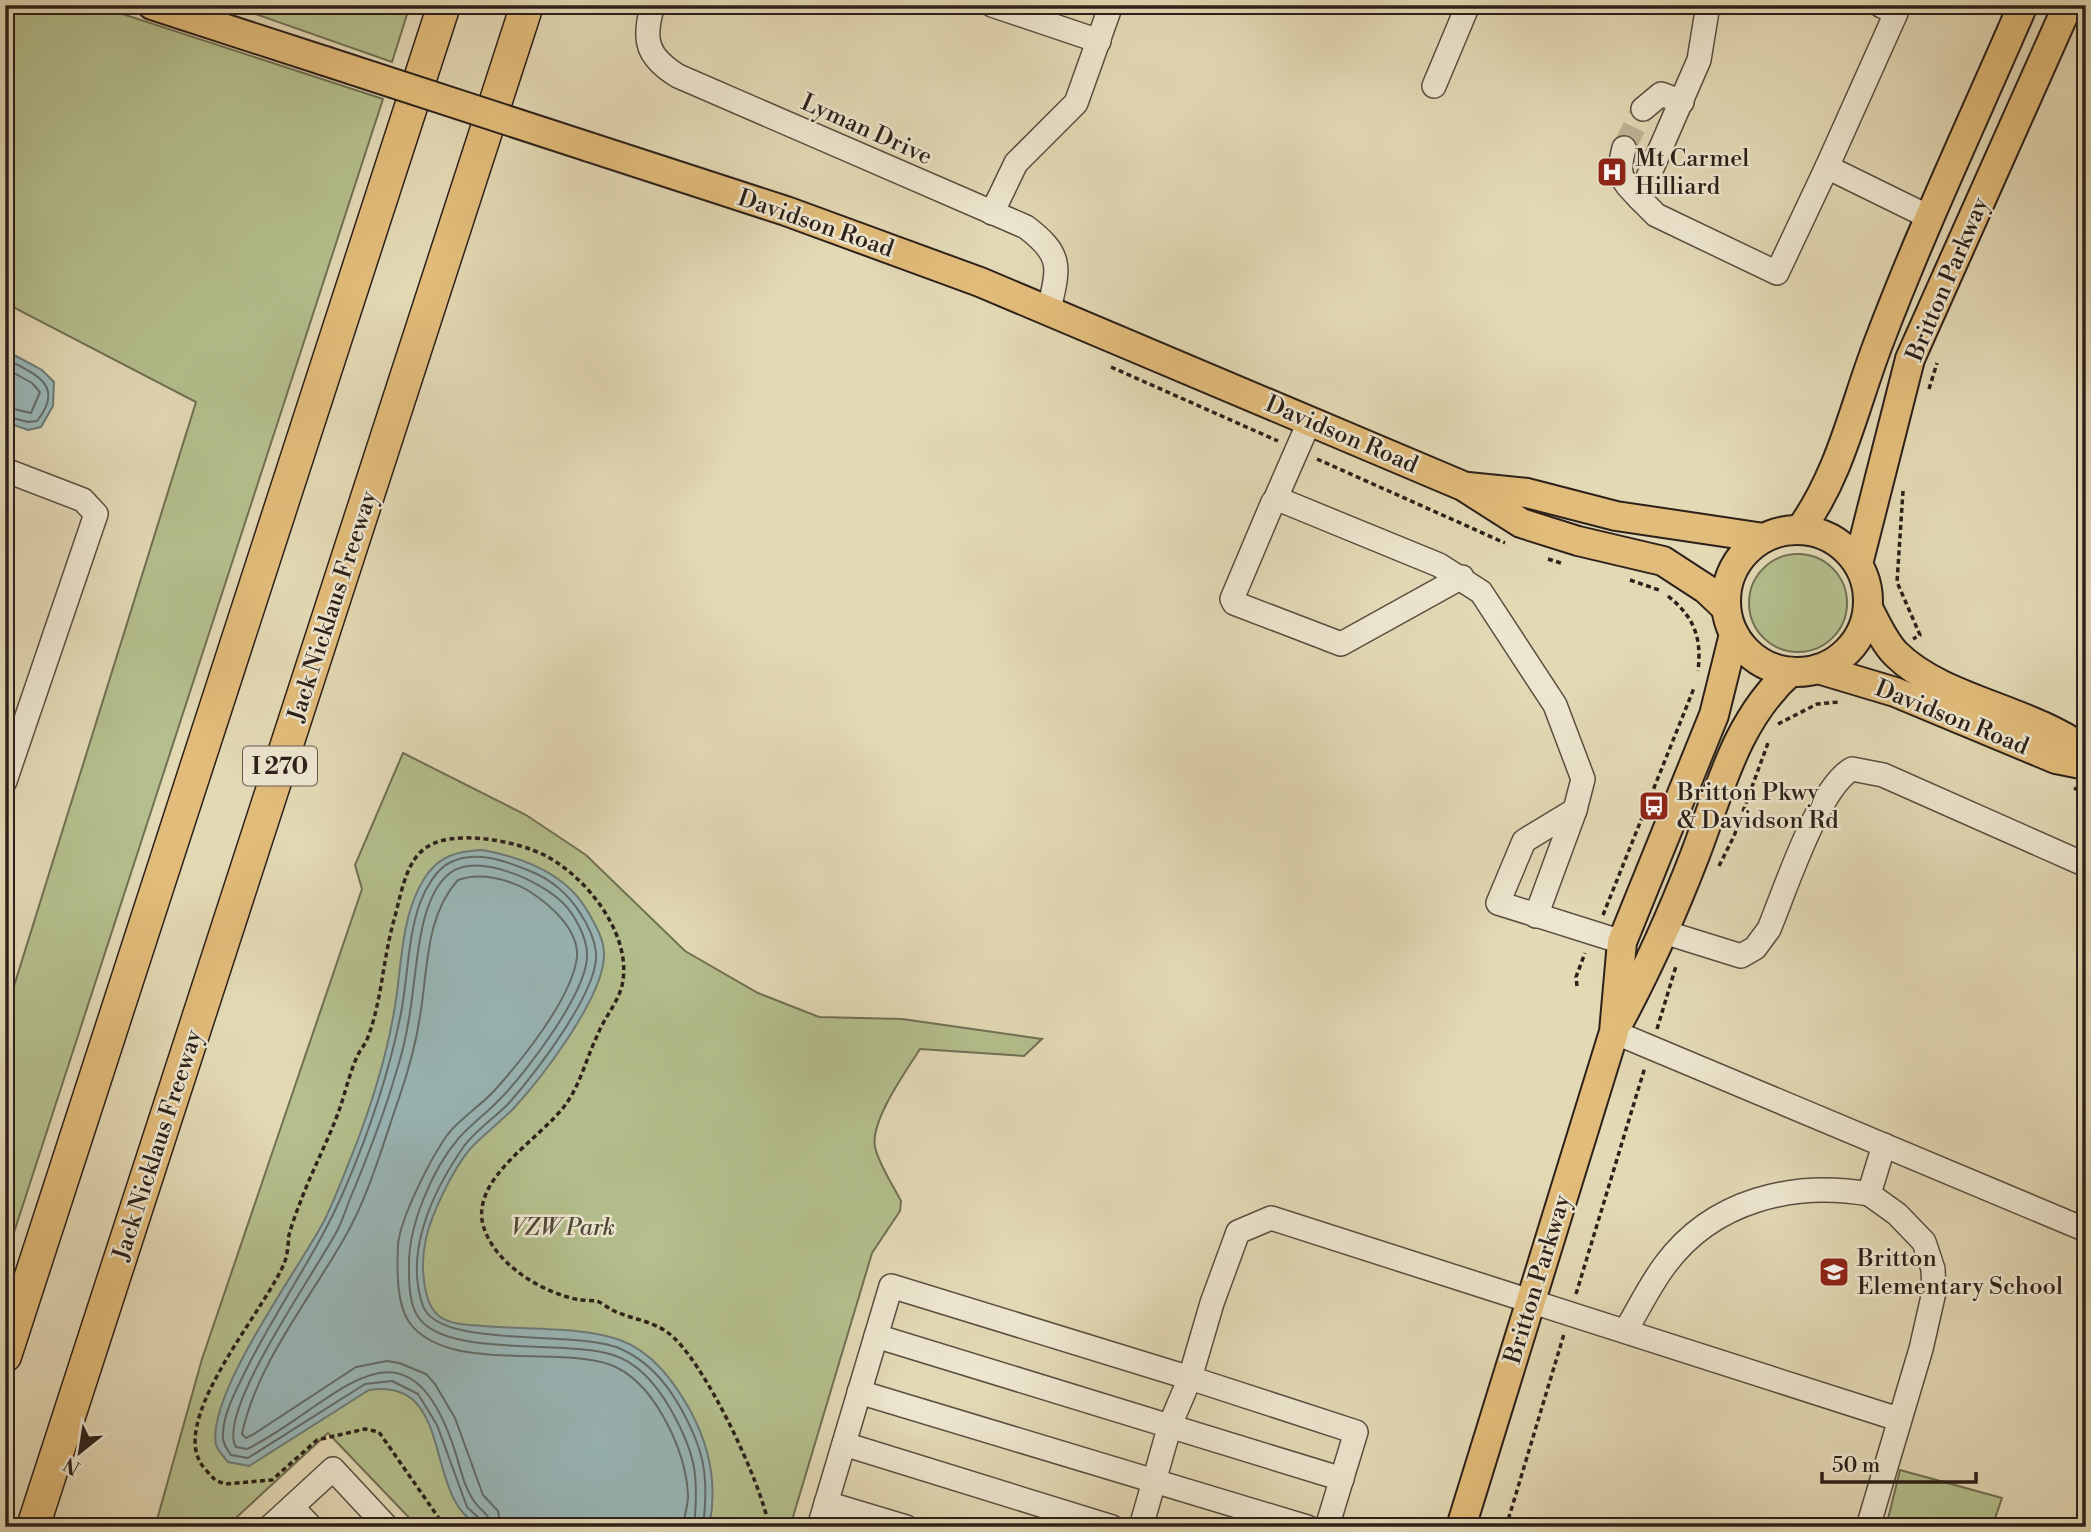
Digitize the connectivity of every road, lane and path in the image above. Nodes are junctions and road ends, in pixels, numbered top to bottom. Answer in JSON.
{"nodes":[{"id":1,"x":152,"y":5,"type":"edge"},
{"id":2,"x":444,"y":5,"type":"edge"},
{"id":3,"x":527,"y":5,"type":"edge"},
{"id":4,"x":653,"y":5,"type":"edge"},
{"id":5,"x":992,"y":5,"type":"edge"},
{"id":6,"x":1111,"y":5,"type":"edge"},
{"id":7,"x":1468,"y":5,"type":"edge"},
{"id":8,"x":1708,"y":5,"type":"edge"},
{"id":9,"x":1881,"y":5,"type":"edge"},
{"id":10,"x":2024,"y":5,"type":"edge"},
{"id":11,"x":2068,"y":5,"type":"edge"},
{"id":12,"x":1099,"y":41,"type":"junction"},
{"id":13,"x":1434,"y":86,"type":"dead end"},
{"id":14,"x":1682,"y":102,"type":"junction"},
{"id":15,"x":1643,"y":108,"type":"dead end"},
{"id":16,"x":1624,"y":148,"type":"tunnel mouth"},
{"id":17,"x":1828,"y":167,"type":"junction"},
{"id":18,"x":1639,"y":198,"type":"junction"},
{"id":19,"x":992,"y":212,"type":"junction"},
{"id":20,"x":1931,"y":218,"type":"junction"},
{"id":21,"x":1049,"y":309,"type":"junction"},
{"id":22,"x":1937,"y":362,"type":"dead end"},
{"id":23,"x":1927,"y":398,"type":"dead end"},
{"id":24,"x":1310,"y":420,"type":"junction"},
{"id":25,"x":5,"y":470,"type":"edge"},
{"id":26,"x":1904,"y":484,"type":"dead end"},
{"id":27,"x":1463,"y":486,"type":"junction"},
{"id":28,"x":1275,"y":500,"type":"junction"},
{"id":29,"x":1800,"y":530,"type":"junction"},
{"id":30,"x":1764,"y":538,"type":"junction"},
{"id":31,"x":1858,"y":564,"type":"junction"},
{"id":32,"x":1462,"y":577,"type":"junction"},
{"id":33,"x":1868,"y":608,"type":"junction"},
{"id":34,"x":1730,"y":621,"type":"junction"},
{"id":35,"x":1920,"y":635,"type":"dead end"},
{"id":36,"x":1818,"y":669,"type":"junction"},
{"id":37,"x":1790,"y":672,"type":"junction"},
{"id":38,"x":1779,"y":724,"type":"dead end"},
{"id":39,"x":2086,"y":751,"type":"edge"},
{"id":40,"x":2086,"y":765,"type":"edge"},
{"id":41,"x":5,"y":780,"type":"edge"},
{"id":42,"x":1575,"y":810,"type":"junction"},
{"id":43,"x":2086,"y":865,"type":"edge"},
{"id":44,"x":1717,"y":869,"type":"dead end"},
{"id":45,"x":1536,"y":916,"type":"junction"},
{"id":46,"x":1675,"y":936,"type":"junction"},
{"id":47,"x":1622,"y":942,"type":"junction"},
{"id":48,"x":1614,"y":1032,"type":"junction"},
{"id":49,"x":1651,"y":1047,"type":"junction"},
{"id":50,"x":1884,"y":1145,"type":"junction"},
{"id":51,"x":1868,"y":1194,"type":"junction"},
{"id":52,"x":2086,"y":1230,"type":"edge"},
{"id":53,"x":1530,"y":1302,"type":"junction"},
{"id":54,"x":1570,"y":1315,"type":"junction"},
{"id":55,"x":1626,"y":1330,"type":"junction"},
{"id":56,"x":876,"y":1336,"type":"junction"},
{"id":57,"x":5,"y":1356,"type":"edge"},
{"id":58,"x":1191,"y":1378,"type":"junction"},
{"id":59,"x":859,"y":1392,"type":"junction"},
{"id":60,"x":1898,"y":1419,"type":"junction"},
{"id":61,"x":1170,"y":1425,"type":"junction"},
{"id":62,"x":844,"y":1444,"type":"junction"},
{"id":63,"x":1342,"y":1479,"type":"junction"},
{"id":64,"x":1153,"y":1482,"type":"junction"},
{"id":65,"x":826,"y":1503,"type":"junction"},
{"id":66,"x":292,"y":1507,"type":"junction"},
{"id":67,"x":33,"y":1527,"type":"edge"},
{"id":68,"x":270,"y":1527,"type":"edge"},
{"id":69,"x":311,"y":1527,"type":"edge"},
{"id":70,"x":387,"y":1527,"type":"edge"},
{"id":71,"x":445,"y":1527,"type":"edge"},
{"id":72,"x":769,"y":1527,"type":"edge"},
{"id":73,"x":819,"y":1527,"type":"edge"},
{"id":74,"x":906,"y":1527,"type":"edge"},
{"id":75,"x":1112,"y":1527,"type":"edge"},
{"id":76,"x":1141,"y":1527,"type":"edge"},
{"id":77,"x":1307,"y":1527,"type":"edge"},
{"id":78,"x":1327,"y":1527,"type":"edge"},
{"id":79,"x":1461,"y":1527,"type":"edge"},
{"id":80,"x":1506,"y":1527,"type":"edge"},
{"id":81,"x":1868,"y":1527,"type":"edge"}],
"edges":[{"from":1,"to":21,"type":"main road","name":"Davidson Road","bridge":true},
{"from":2,"to":57,"type":"highway"},
{"from":3,"to":67,"type":"highway","name":"Jack Nicklaus Freeway","number":"I 270"},
{"from":4,"to":19,"type":"street","name":"Lyman Drive"},
{"from":5,"to":12,"type":"street"},
{"from":6,"to":12,"type":"street"},
{"from":7,"to":13,"type":"street"},
{"from":8,"to":14,"type":"street"},
{"from":9,"to":17,"type":"street"},
{"from":10,"to":20,"type":"main road","name":"Britton Parkway"},
{"from":11,"to":31,"type":"main road","name":"Britton Parkway"},
{"from":12,"to":19,"type":"street"},
{"from":14,"to":15,"type":"street"},
{"from":14,"to":18,"type":"street"},
{"from":16,"to":18,"type":"street"},
{"from":17,"to":18,"type":"street"},
{"from":17,"to":20,"type":"street"},
{"from":19,"to":21,"type":"street","name":"Lyman Drive"},
{"from":20,"to":29,"type":"main road","name":"Britton Parkway"},
{"from":21,"to":24,"type":"main road","name":"Davidson Road"},
{"from":22,"to":23,"type":"path"},
{"from":24,"to":27,"type":"main road","name":"Davidson Road"},
{"from":24,"to":28,"type":"street"},
{"from":25,"to":41,"type":"street"},
{"from":26,"to":35,"type":"path"},
{"from":27,"to":30,"type":"main road","name":"Davidson Road"},
{"from":27,"to":34,"type":"main road","name":"Davidson Road"},
{"from":28,"to":32,"type":"street"},
{"from":28,"to":32,"type":"street"},
{"from":29,"to":30,"type":"main road"},
{"from":29,"to":31,"type":"main road"},
{"from":30,"to":34,"type":"main road"},
{"from":31,"to":33,"type":"main road"},
{"from":32,"to":42,"type":"street"},
{"from":33,"to":36,"type":"main road"},
{"from":33,"to":39,"type":"main road","name":"Davidson Road"},
{"from":34,"to":37,"type":"main road"},
{"from":34,"to":47,"type":"main road","name":"Britton Parkway"},
{"from":36,"to":37,"type":"main road"},
{"from":36,"to":40,"type":"main road","name":"Davidson Road"},
{"from":37,"to":46,"type":"main road","name":"Britton Parkway"},
{"from":38,"to":44,"type":"path"},
{"from":42,"to":45,"type":"street"},
{"from":42,"to":45,"type":"street"},
{"from":43,"to":46,"type":"street"},
{"from":45,"to":47,"type":"street"},
{"from":46,"to":48,"type":"main road","name":"Britton Parkway"},
{"from":46,"to":49,"type":"path"},
{"from":47,"to":48,"type":"main road","name":"Britton Parkway"},
{"from":48,"to":49,"type":"street"},
{"from":48,"to":53,"type":"main road","name":"Britton Parkway"},
{"from":49,"to":50,"type":"street"},
{"from":49,"to":54,"type":"path"},
{"from":50,"to":51,"type":"street"},
{"from":50,"to":52,"type":"street"},
{"from":51,"to":55,"type":"street"},
{"from":51,"to":60,"type":"street"},
{"from":53,"to":54,"type":"street"},
{"from":53,"to":58,"type":"street"},
{"from":53,"to":79,"type":"main road","name":"Britton Parkway"},
{"from":54,"to":55,"type":"street"},
{"from":54,"to":80,"type":"path"},
{"from":55,"to":60,"type":"street"},
{"from":56,"to":58,"type":"street"},
{"from":56,"to":59,"type":"street"},
{"from":56,"to":61,"type":"street"},
{"from":58,"to":61,"type":"street"},
{"from":58,"to":63,"type":"street"},
{"from":59,"to":62,"type":"street"},
{"from":59,"to":64,"type":"street"},
{"from":60,"to":81,"type":"street"},
{"from":61,"to":63,"type":"street"},
{"from":61,"to":64,"type":"street"},
{"from":62,"to":65,"type":"street"},
{"from":62,"to":75,"type":"street"},
{"from":63,"to":78,"type":"street"},
{"from":64,"to":76,"type":"street"},
{"from":64,"to":77,"type":"street"},
{"from":65,"to":73,"type":"street"},
{"from":65,"to":74,"type":"street"},
{"from":66,"to":68,"type":"street"},
{"from":66,"to":69,"type":"street"},
{"from":66,"to":70,"type":"street"},
{"from":71,"to":72,"type":"path"}]}
